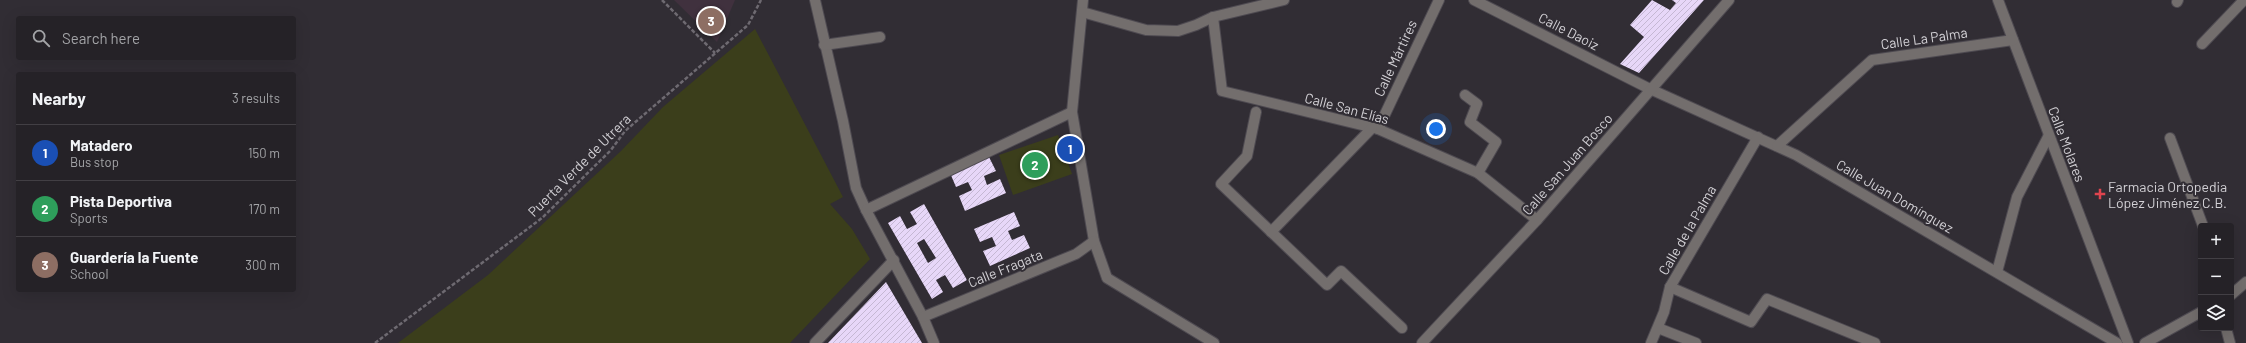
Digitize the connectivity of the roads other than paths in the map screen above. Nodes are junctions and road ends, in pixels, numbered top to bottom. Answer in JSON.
{"nodes":[{"id":1,"x":815,"y":0,"type":"edge"},
{"id":2,"x":1083,"y":0,"type":"edge"},
{"id":3,"x":1284,"y":0,"type":"edge"},
{"id":4,"x":1439,"y":0,"type":"edge"},
{"id":5,"x":1474,"y":0,"type":"edge"},
{"id":6,"x":1729,"y":0,"type":"edge"},
{"id":7,"x":1998,"y":0,"type":"edge"},
{"id":8,"x":2244,"y":0,"type":"edge"},
{"id":9,"x":1082,"y":12,"type":"junction"},
{"id":10,"x":1214,"y":17,"type":"junction"},
{"id":11,"x":880,"y":37,"type":"dead end"},
{"id":12,"x":2013,"y":40,"type":"junction"},
{"id":13,"x":2202,"y":44,"type":"dead end"},
{"id":14,"x":824,"y":45,"type":"junction"},
{"id":15,"x":1650,"y":89,"type":"junction"},
{"id":16,"x":1465,"y":95,"type":"dead end"},
{"id":17,"x":1072,"y":112,"type":"junction"},
{"id":18,"x":1256,"y":112,"type":"dead end"},
{"id":19,"x":1375,"y":128,"type":"junction"},
{"id":20,"x":2049,"y":134,"type":"junction"},
{"id":21,"x":1758,"y":137,"type":"junction"},
{"id":22,"x":2170,"y":138,"type":"dead end"},
{"id":23,"x":1777,"y":146,"type":"junction"},
{"id":24,"x":1478,"y":173,"type":"junction"},
{"id":25,"x":866,"y":210,"type":"junction"},
{"id":26,"x":1537,"y":220,"type":"junction"},
{"id":27,"x":2202,"y":223,"type":"edge"},
{"id":28,"x":1271,"y":232,"type":"junction"},
{"id":29,"x":1094,"y":241,"type":"junction"},
{"id":30,"x":894,"y":260,"type":"junction"},
{"id":31,"x":1997,"y":272,"type":"junction"},
{"id":32,"x":2246,"y":282,"type":"edge"},
{"id":33,"x":1670,"y":287,"type":"junction"},
{"id":34,"x":2234,"y":292,"type":"edge"},
{"id":35,"x":2198,"y":314,"type":"edge"},
{"id":36,"x":924,"y":316,"type":"junction"},
{"id":37,"x":1402,"y":328,"type":"dead end"},
{"id":38,"x":1658,"y":328,"type":"junction"},
{"id":39,"x":2227,"y":331,"type":"edge"},
{"id":40,"x":815,"y":343,"type":"edge"},
{"id":41,"x":934,"y":343,"type":"edge"},
{"id":42,"x":1214,"y":343,"type":"edge"},
{"id":43,"x":1422,"y":343,"type":"edge"},
{"id":44,"x":1651,"y":343,"type":"edge"},
{"id":45,"x":1696,"y":343,"type":"edge"},
{"id":46,"x":1875,"y":343,"type":"edge"},
{"id":47,"x":2117,"y":343,"type":"edge"},
{"id":48,"x":2128,"y":343,"type":"edge"},
{"id":49,"x":2145,"y":343,"type":"edge"},
{"id":50,"x":2230,"y":343,"type":"edge"}],
"edges":[{"from":1,"to":14,"type":"street"},
{"from":2,"to":9,"type":"street"},
{"from":3,"to":10,"type":"street"},
{"from":4,"to":19,"type":"street","name":"Calle Mártires"},
{"from":5,"to":15,"type":"street","name":"Calle Daoiz"},
{"from":6,"to":15,"type":"street","name":"Calle San Juan Bosco"},
{"from":7,"to":12,"type":"street","name":"Calle Molares"},
{"from":8,"to":13,"type":"street"},
{"from":9,"to":10,"type":"street"},
{"from":9,"to":17,"type":"street"},
{"from":10,"to":19,"type":"street","name":"Calle San Elías"},
{"from":11,"to":14,"type":"street"},
{"from":12,"to":20,"type":"street","name":"Calle Molares"},
{"from":12,"to":23,"type":"street","name":"Calle La Palma"},
{"from":14,"to":25,"type":"street"},
{"from":15,"to":21,"type":"street","name":"Calle Juan Domínguez"},
{"from":15,"to":26,"type":"street","name":"Calle San Juan Bosco"},
{"from":16,"to":24,"type":"street"},
{"from":17,"to":25,"type":"street"},
{"from":17,"to":29,"type":"street"},
{"from":18,"to":28,"type":"street"},
{"from":19,"to":24,"type":"street","name":"Calle San Elías"},
{"from":19,"to":28,"type":"street","name":"Calle Mártires"},
{"from":20,"to":31,"type":"street"},
{"from":20,"to":48,"type":"street","name":"Calle Molares"},
{"from":21,"to":23,"type":"street","name":"Calle Juan Domínguez"},
{"from":21,"to":33,"type":"street","name":"Calle de la Palma"},
{"from":22,"to":27,"type":"street"},
{"from":23,"to":31,"type":"street","name":"Calle Juan Domínguez"},
{"from":24,"to":26,"type":"street","name":"Calle San Elías"},
{"from":25,"to":30,"type":"street"},
{"from":26,"to":43,"type":"street","name":"Calle San Juan Bosco"},
{"from":28,"to":37,"type":"street"},
{"from":29,"to":36,"type":"street","name":"Calle Fragata"},
{"from":29,"to":42,"type":"street"},
{"from":30,"to":36,"type":"street"},
{"from":30,"to":40,"type":"street"},
{"from":31,"to":47,"type":"street","name":"Calle Juan Domínguez"},
{"from":32,"to":34,"type":"street"},
{"from":33,"to":38,"type":"street","name":"Calle de la Palma"},
{"from":33,"to":46,"type":"street"},
{"from":35,"to":49,"type":"street"},
{"from":36,"to":41,"type":"street"},
{"from":38,"to":44,"type":"street","name":"Calle de la Palma"},
{"from":38,"to":45,"type":"street"},
{"from":39,"to":50,"type":"street"}]}
